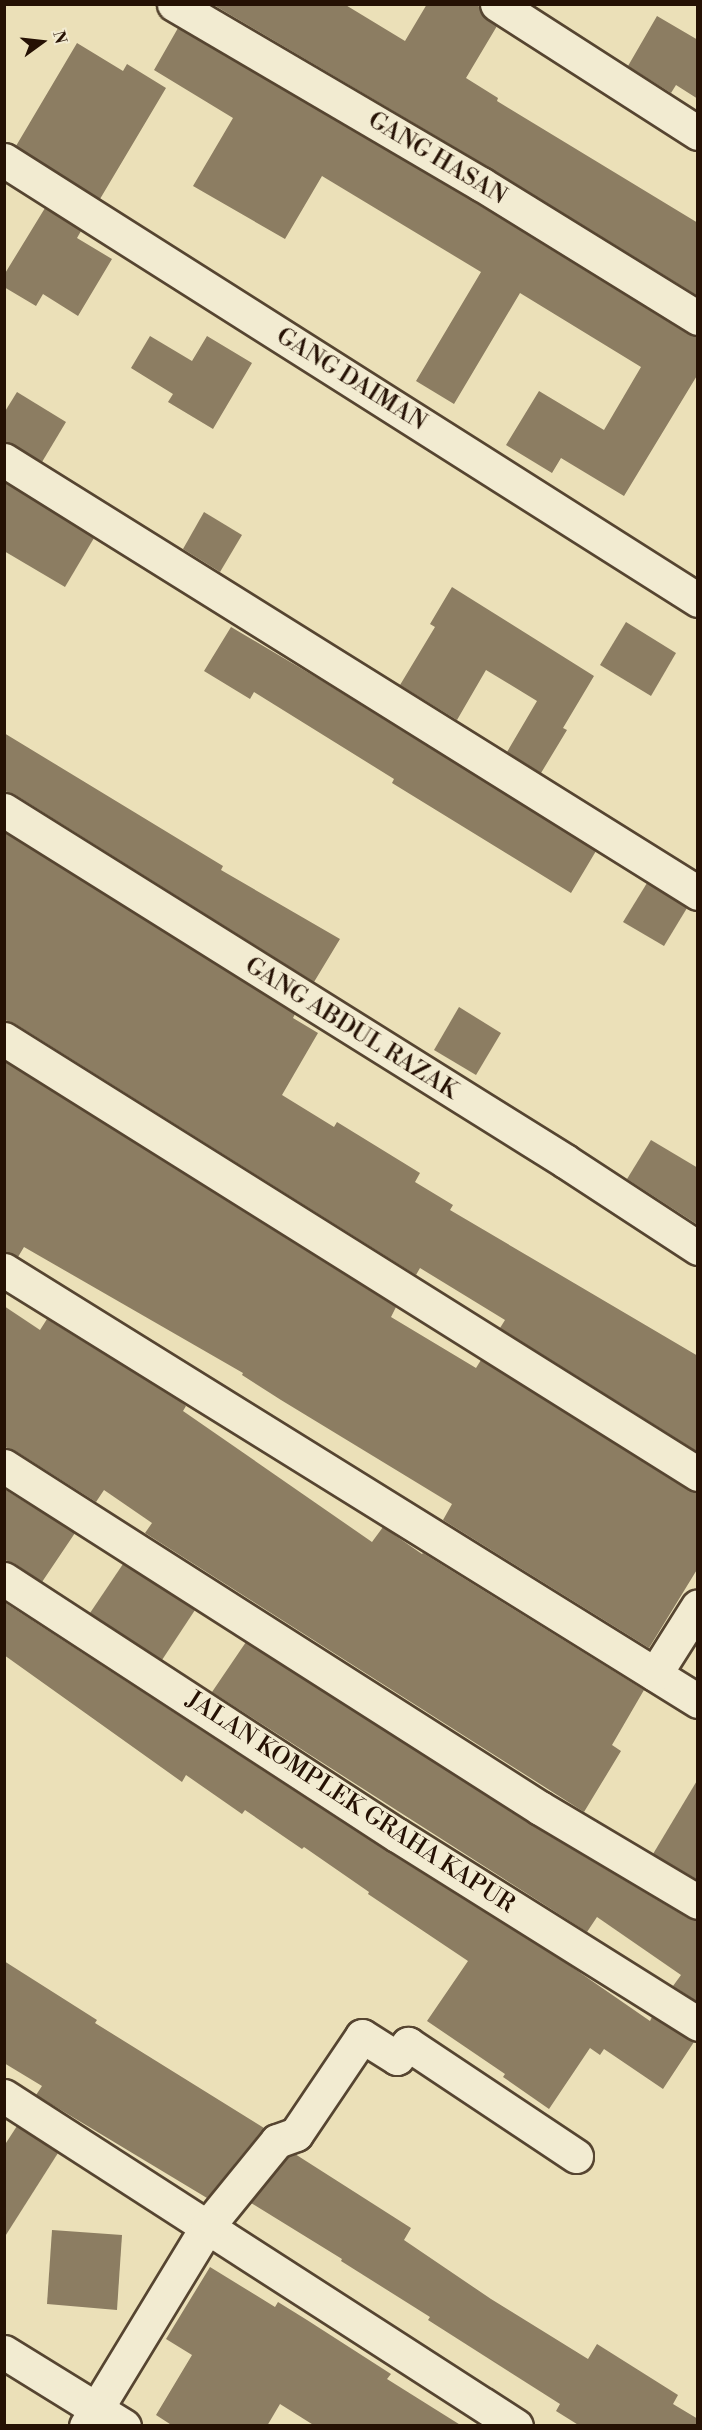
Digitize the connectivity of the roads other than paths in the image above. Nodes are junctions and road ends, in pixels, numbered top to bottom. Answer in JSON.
{"nodes":[{"id":1,"x":174,"y":4,"type":"edge"},
{"id":2,"x":497,"y":4,"type":"edge"},
{"id":3,"x":698,"y":133,"type":"edge"},
{"id":4,"x":4,"y":160,"type":"edge"},
{"id":5,"x":698,"y":318,"type":"edge"},
{"id":6,"x":4,"y":460,"type":"edge"},
{"id":7,"x":698,"y":600,"type":"edge"},
{"id":8,"x":4,"y":810,"type":"edge"},
{"id":9,"x":698,"y":893,"type":"edge"},
{"id":10,"x":4,"y":1038,"type":"edge"},
{"id":11,"x":698,"y":1248,"type":"edge"},
{"id":12,"x":4,"y":1270,"type":"edge"},
{"id":13,"x":4,"y":1466,"type":"edge"},
{"id":14,"x":698,"y":1474,"type":"edge"},
{"id":15,"x":4,"y":1579,"type":"edge"},
{"id":16,"x":698,"y":1606,"type":"edge"},
{"id":17,"x":654,"y":1674,"type":"junction"},
{"id":18,"x":698,"y":1701,"type":"edge"},
{"id":19,"x":698,"y":1902,"type":"edge"},
{"id":20,"x":698,"y":2024,"type":"edge"},
{"id":21,"x":4,"y":2096,"type":"edge"},
{"id":22,"x":576,"y":2156,"type":"dead end"},
{"id":23,"x":207,"y":2228,"type":"junction"},
{"id":24,"x":4,"y":2352,"type":"edge"},
{"id":25,"x":91,"y":2416,"type":"edge"},
{"id":26,"x":124,"y":2426,"type":"edge"},
{"id":27,"x":516,"y":2426,"type":"edge"}],
"edges":[{"from":1,"to":5,"type":"street","name":"GANG HASAN"},
{"from":2,"to":3,"type":"street"},
{"from":4,"to":7,"type":"street","name":"GANG DAIMAN"},
{"from":6,"to":9,"type":"street"},
{"from":8,"to":11,"type":"street","name":"GANG ABDUL RAZAK"},
{"from":10,"to":14,"type":"street"},
{"from":12,"to":17,"type":"street"},
{"from":13,"to":19,"type":"street"},
{"from":15,"to":20,"type":"street","name":"JALAN KOMPLEK GRAHA KAPUR"},
{"from":16,"to":17,"type":"street"},
{"from":17,"to":18,"type":"street"},
{"from":21,"to":23,"type":"street"},
{"from":22,"to":23,"type":"street"},
{"from":23,"to":25,"type":"street"},
{"from":23,"to":27,"type":"street"},
{"from":24,"to":25,"type":"street"},
{"from":25,"to":26,"type":"street"}]}
